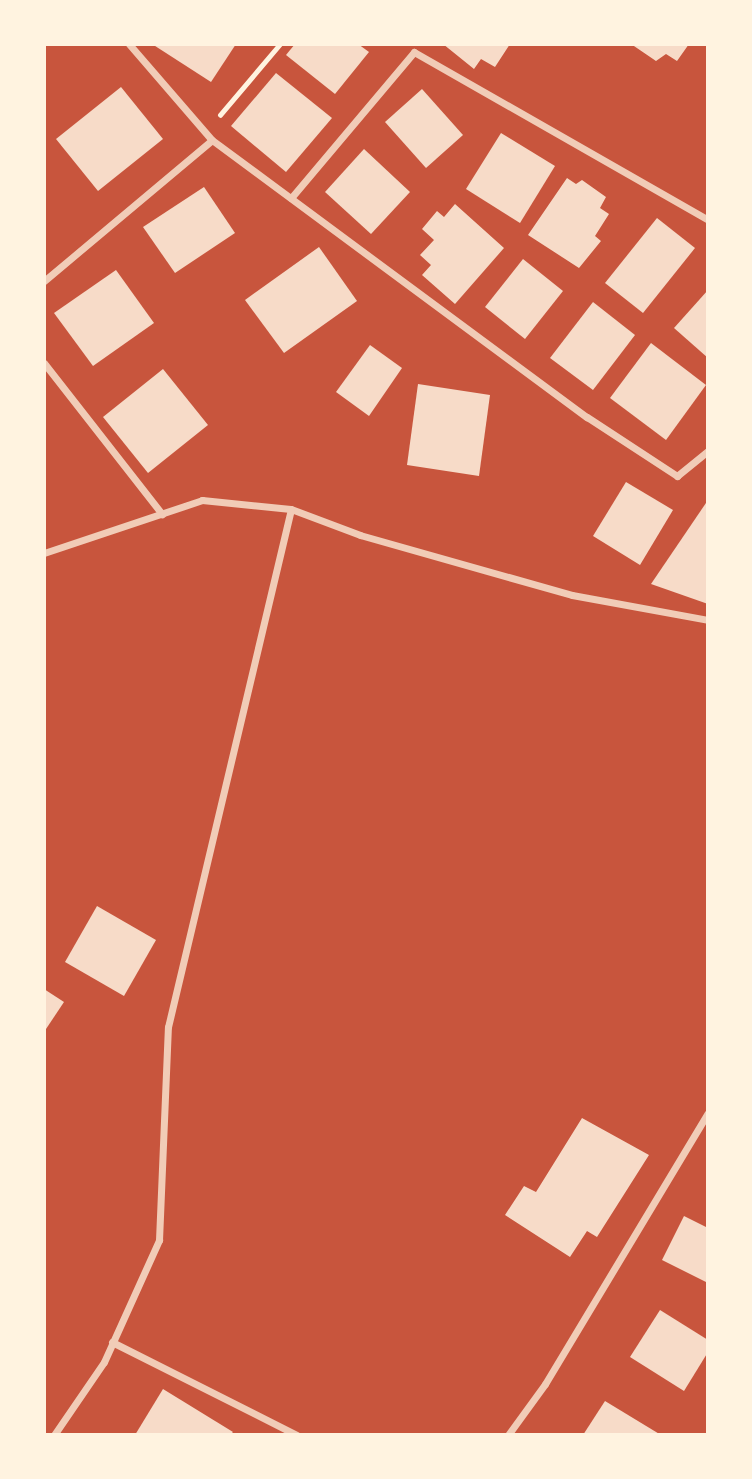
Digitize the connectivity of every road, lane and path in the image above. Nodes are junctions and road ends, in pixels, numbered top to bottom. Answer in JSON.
{"nodes":[{"id":1,"x":129,"y":44,"type":"edge"},
{"id":2,"x":280,"y":44,"type":"edge"},
{"id":3,"x":205,"y":131,"type":"junction"},
{"id":4,"x":212,"y":140,"type":"junction"},
{"id":5,"x":291,"y":198,"type":"junction"},
{"id":6,"x":708,"y":220,"type":"edge"},
{"id":7,"x":44,"y":281,"type":"edge"},
{"id":8,"x":44,"y":363,"type":"edge"},
{"id":9,"x":708,"y":451,"type":"edge"},
{"id":10,"x":291,"y":509,"type":"junction"},
{"id":11,"x":162,"y":514,"type":"junction"},
{"id":12,"x":44,"y":553,"type":"edge"},
{"id":13,"x":708,"y":620,"type":"edge"},
{"id":14,"x":708,"y":1113,"type":"edge"},
{"id":15,"x":112,"y":1342,"type":"junction"},
{"id":16,"x":54,"y":1435,"type":"edge"},
{"id":17,"x":297,"y":1435,"type":"edge"},
{"id":18,"x":508,"y":1435,"type":"edge"}],
"edges":[{"from":1,"to":3,"type":"street"},
{"from":2,"to":3,"type":"path"},
{"from":3,"to":4,"type":"street"},
{"from":4,"to":5,"type":"street"},
{"from":4,"to":7,"type":"street"},
{"from":5,"to":6,"type":"street"},
{"from":5,"to":9,"type":"street"},
{"from":8,"to":11,"type":"street"},
{"from":10,"to":11,"type":"street"},
{"from":10,"to":13,"type":"street"},
{"from":10,"to":15,"type":"street"},
{"from":11,"to":12,"type":"street"},
{"from":14,"to":18,"type":"street"},
{"from":15,"to":16,"type":"street"},
{"from":15,"to":17,"type":"street"}]}
